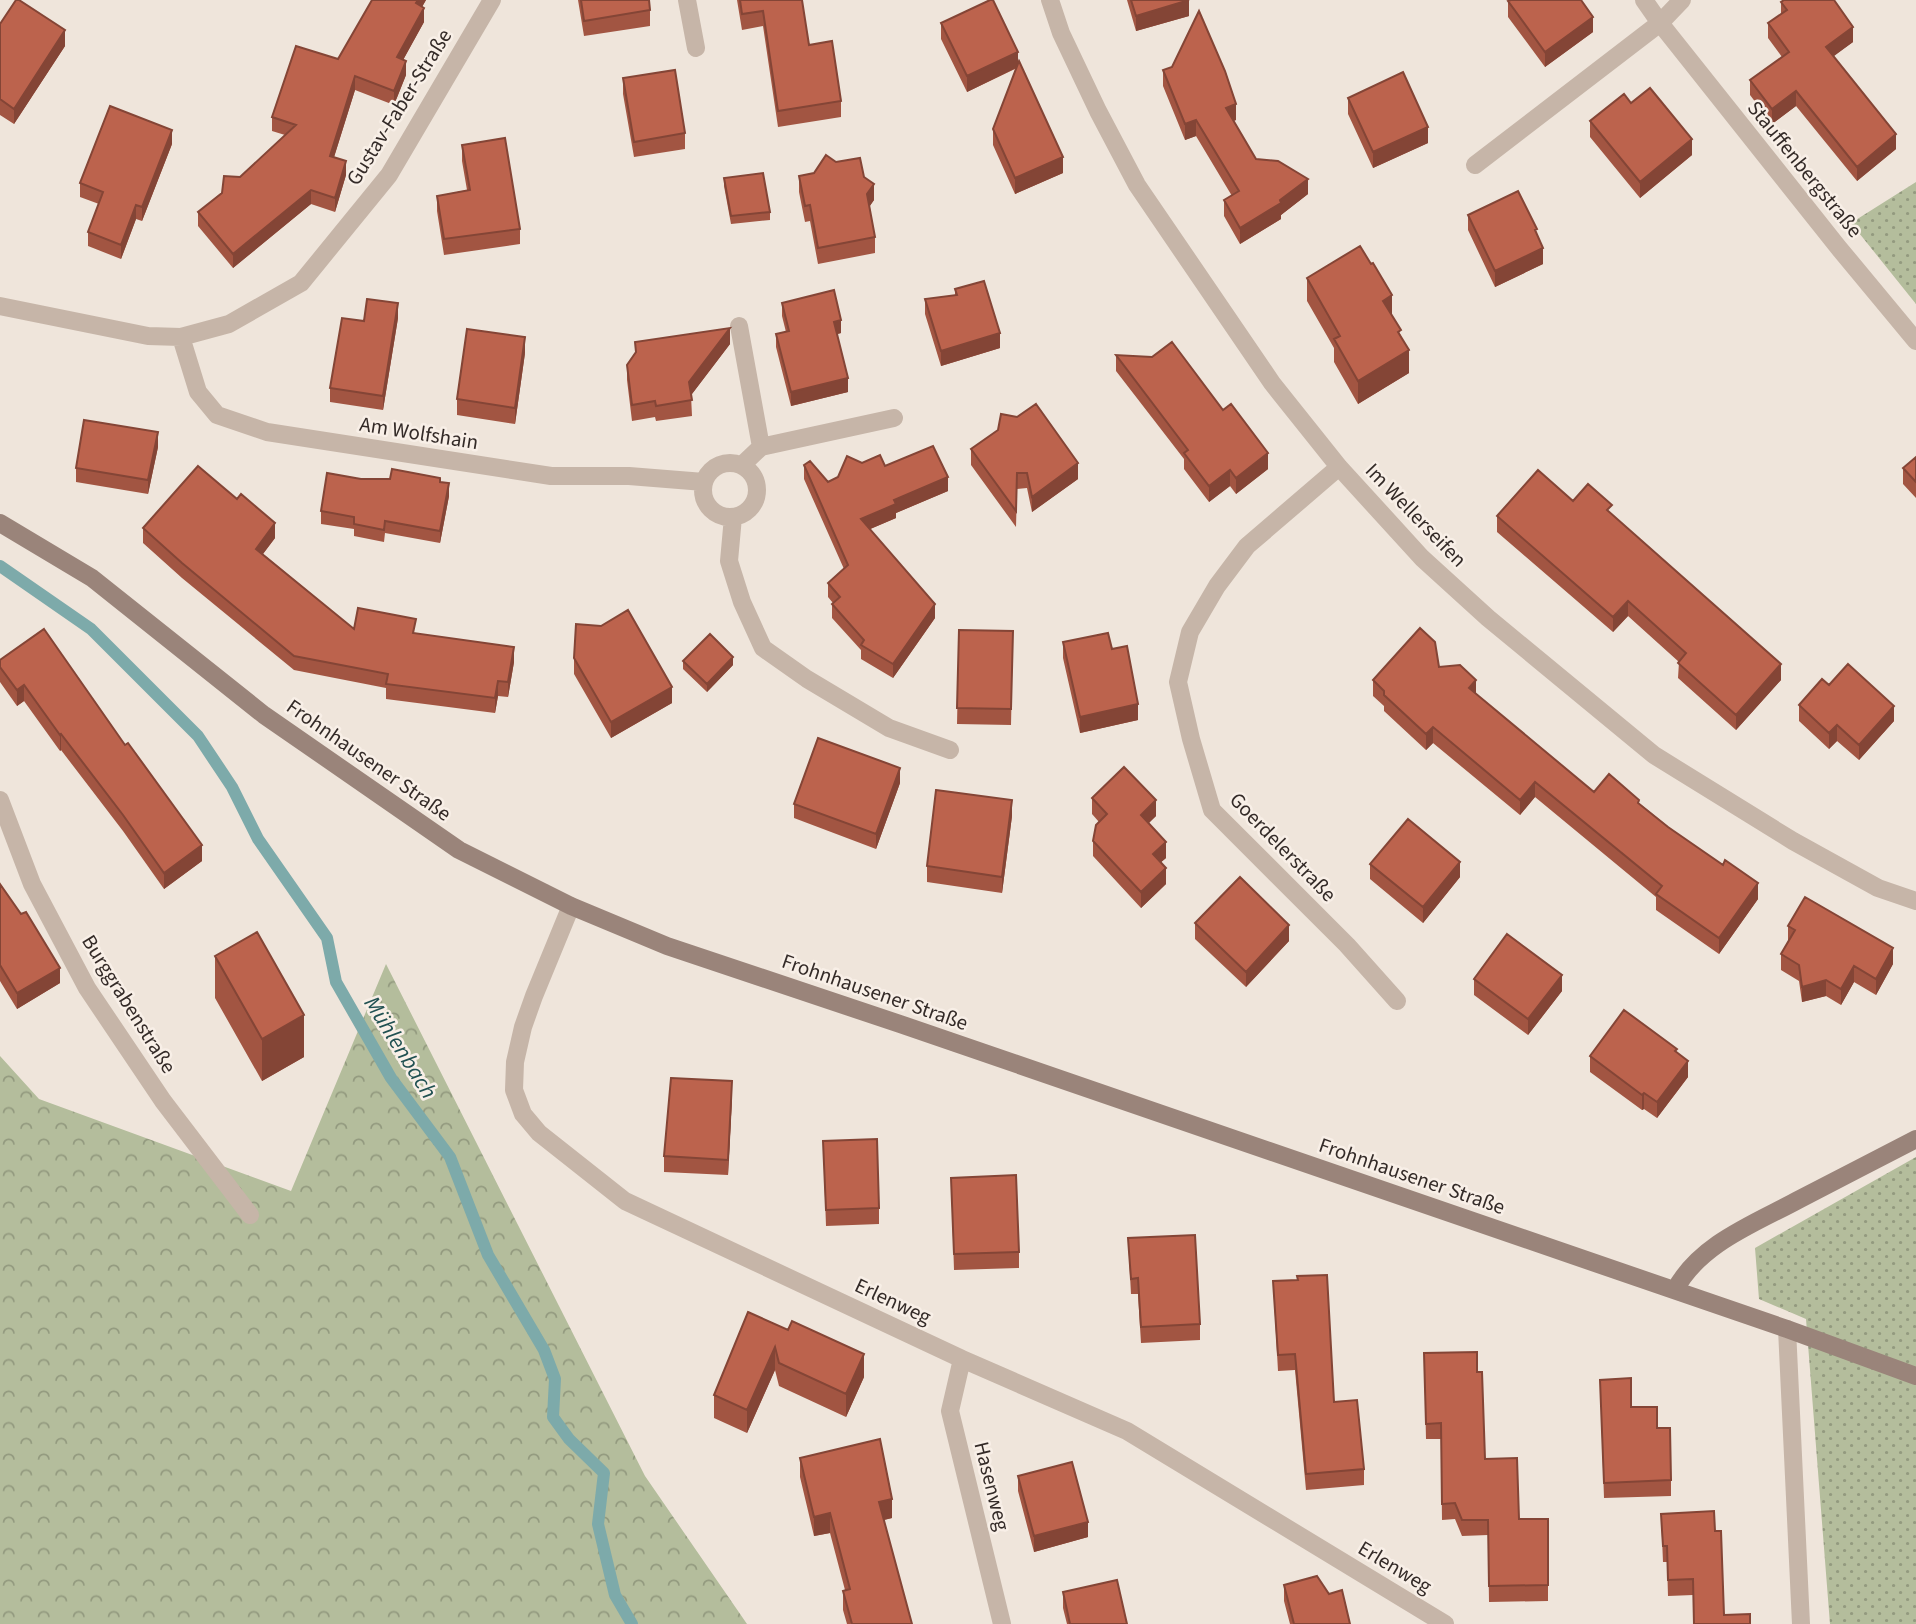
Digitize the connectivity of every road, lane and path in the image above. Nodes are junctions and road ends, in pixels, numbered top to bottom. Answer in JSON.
{"nodes":[{"id":1,"x":492,"y":0,"type":"edge"},
{"id":2,"x":687,"y":0,"type":"edge"},
{"id":3,"x":1050,"y":0,"type":"edge"},
{"id":4,"x":1644,"y":0,"type":"edge"},
{"id":5,"x":1682,"y":0,"type":"edge"},
{"id":6,"x":1660,"y":23,"type":"junction"},
{"id":7,"x":696,"y":48,"type":"dead end"},
{"id":8,"x":1475,"y":165,"type":"dead end"},
{"id":9,"x":0,"y":306,"type":"edge"},
{"id":10,"x":739,"y":326,"type":"dead end"},
{"id":11,"x":181,"y":337,"type":"junction"},
{"id":12,"x":1916,"y":341,"type":"edge"},
{"id":13,"x":894,"y":418,"type":"dead end"},
{"id":14,"x":761,"y":447,"type":"junction"},
{"id":15,"x":742,"y":465,"type":"junction"},
{"id":16,"x":1339,"y":467,"type":"junction"},
{"id":17,"x":704,"y":482,"type":"junction"},
{"id":18,"x":733,"y":517,"type":"junction"},
{"id":19,"x":0,"y":523,"type":"edge"},
{"id":20,"x":950,"y":750,"type":"dead end"},
{"id":21,"x":0,"y":800,"type":"edge"},
{"id":22,"x":1916,"y":901,"type":"edge"},
{"id":23,"x":571,"y":906,"type":"junction"},
{"id":24,"x":1397,"y":1001,"type":"dead end"},
{"id":25,"x":1916,"y":1139,"type":"edge"},
{"id":26,"x":250,"y":1215,"type":"dead end"},
{"id":27,"x":1675,"y":1290,"type":"junction"},
{"id":28,"x":1787,"y":1329,"type":"junction"},
{"id":29,"x":962,"y":1359,"type":"junction"},
{"id":30,"x":1916,"y":1376,"type":"edge"},
{"id":31,"x":1002,"y":1624,"type":"edge"},
{"id":32,"x":1445,"y":1624,"type":"edge"},
{"id":33,"x":1801,"y":1624,"type":"edge"}],
"edges":[{"from":1,"to":11,"type":"street","name":"Gustav-Faber-Straße"},
{"from":2,"to":7,"type":"street"},
{"from":3,"to":16,"type":"street","name":"Im Wellerseifen"},
{"from":4,"to":6,"type":"street","name":"Stauffenbergstraße"},
{"from":5,"to":6,"type":"street"},
{"from":6,"to":8,"type":"street"},
{"from":6,"to":12,"type":"street","name":"Stauffenbergstraße"},
{"from":9,"to":11,"type":"street","name":"Gustav-Faber-Straße"},
{"from":10,"to":14,"type":"street"},
{"from":11,"to":17,"type":"street","name":"Am Wolfshain"},
{"from":13,"to":14,"type":"street"},
{"from":14,"to":15,"type":"street"},
{"from":15,"to":17,"type":"street"},
{"from":15,"to":18,"type":"street"},
{"from":16,"to":22,"type":"street","name":"Im Wellerseifen"},
{"from":16,"to":24,"type":"street","name":"Goerdelerstraße"},
{"from":17,"to":18,"type":"street"},
{"from":18,"to":20,"type":"street"},
{"from":19,"to":23,"type":"main road","name":"Frohnhausener Straße"},
{"from":21,"to":26,"type":"street","name":"Burggrabenstraße"},
{"from":23,"to":27,"type":"main road","name":"Frohnhausener Straße"},
{"from":23,"to":29,"type":"street","name":"Erlenweg"},
{"from":25,"to":27,"type":"main road"},
{"from":27,"to":28,"type":"main road","name":"Frohnhausener Straße"},
{"from":28,"to":30,"type":"main road","name":"Frohnhausener Straße"},
{"from":28,"to":33,"type":"street"},
{"from":29,"to":31,"type":"street","name":"Hasenweg"},
{"from":29,"to":32,"type":"street","name":"Erlenweg"}]}
